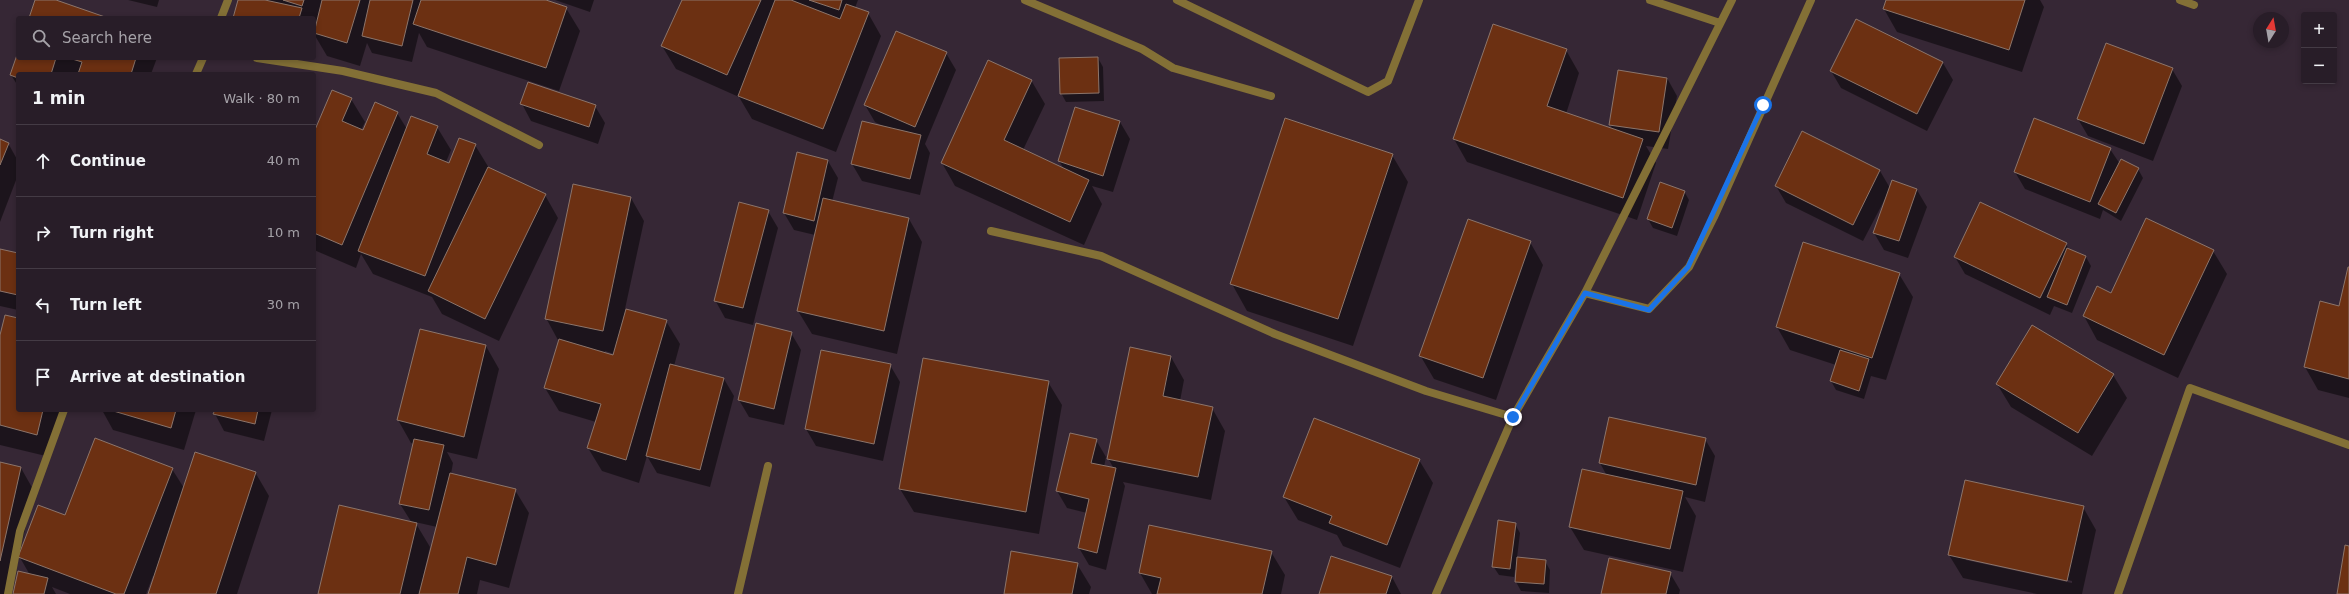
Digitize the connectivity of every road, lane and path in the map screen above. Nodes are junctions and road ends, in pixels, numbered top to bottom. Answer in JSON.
{"nodes":[{"id":1,"x":228,"y":0,"type":"edge"},
{"id":2,"x":1025,"y":0,"type":"edge"},
{"id":3,"x":1177,"y":0,"type":"edge"},
{"id":4,"x":1419,"y":0,"type":"edge"},
{"id":5,"x":1650,"y":0,"type":"edge"},
{"id":6,"x":1732,"y":0,"type":"edge"},
{"id":7,"x":1811,"y":0,"type":"edge"},
{"id":8,"x":2180,"y":0,"type":"edge"},
{"id":9,"x":2194,"y":5,"type":"dead end"},
{"id":10,"x":222,"y":16,"type":"edge"},
{"id":11,"x":1720,"y":23,"type":"junction"},
{"id":12,"x":202,"y":60,"type":"edge"},
{"id":13,"x":270,"y":60,"type":"edge"},
{"id":14,"x":197,"y":72,"type":"edge"},
{"id":15,"x":1271,"y":96,"type":"dead end"},
{"id":16,"x":539,"y":145,"type":"dead end"},
{"id":17,"x":991,"y":231,"type":"dead end"},
{"id":18,"x":1585,"y":293,"type":"junction"},
{"id":19,"x":63,"y":412,"type":"edge"},
{"id":20,"x":1513,"y":417,"type":"junction"},
{"id":21,"x":2349,"y":445,"type":"edge"},
{"id":22,"x":768,"y":466,"type":"dead end"},
{"id":23,"x":8,"y":594,"type":"edge"},
{"id":24,"x":738,"y":594,"type":"edge"},
{"id":25,"x":1436,"y":594,"type":"edge"},
{"id":26,"x":2118,"y":594,"type":"edge"}],
"edges":[{"from":1,"to":10,"type":"street"},
{"from":2,"to":15,"type":"street"},
{"from":3,"to":4,"type":"street"},
{"from":5,"to":11,"type":"street"},
{"from":6,"to":11,"type":"street"},
{"from":7,"to":18,"type":"street"},
{"from":8,"to":9,"type":"street"},
{"from":11,"to":18,"type":"street"},
{"from":12,"to":14,"type":"street"},
{"from":13,"to":16,"type":"street"},
{"from":17,"to":20,"type":"street"},
{"from":18,"to":20,"type":"street"},
{"from":19,"to":23,"type":"street"},
{"from":20,"to":25,"type":"street"},
{"from":21,"to":26,"type":"street"},
{"from":22,"to":24,"type":"street"}]}
